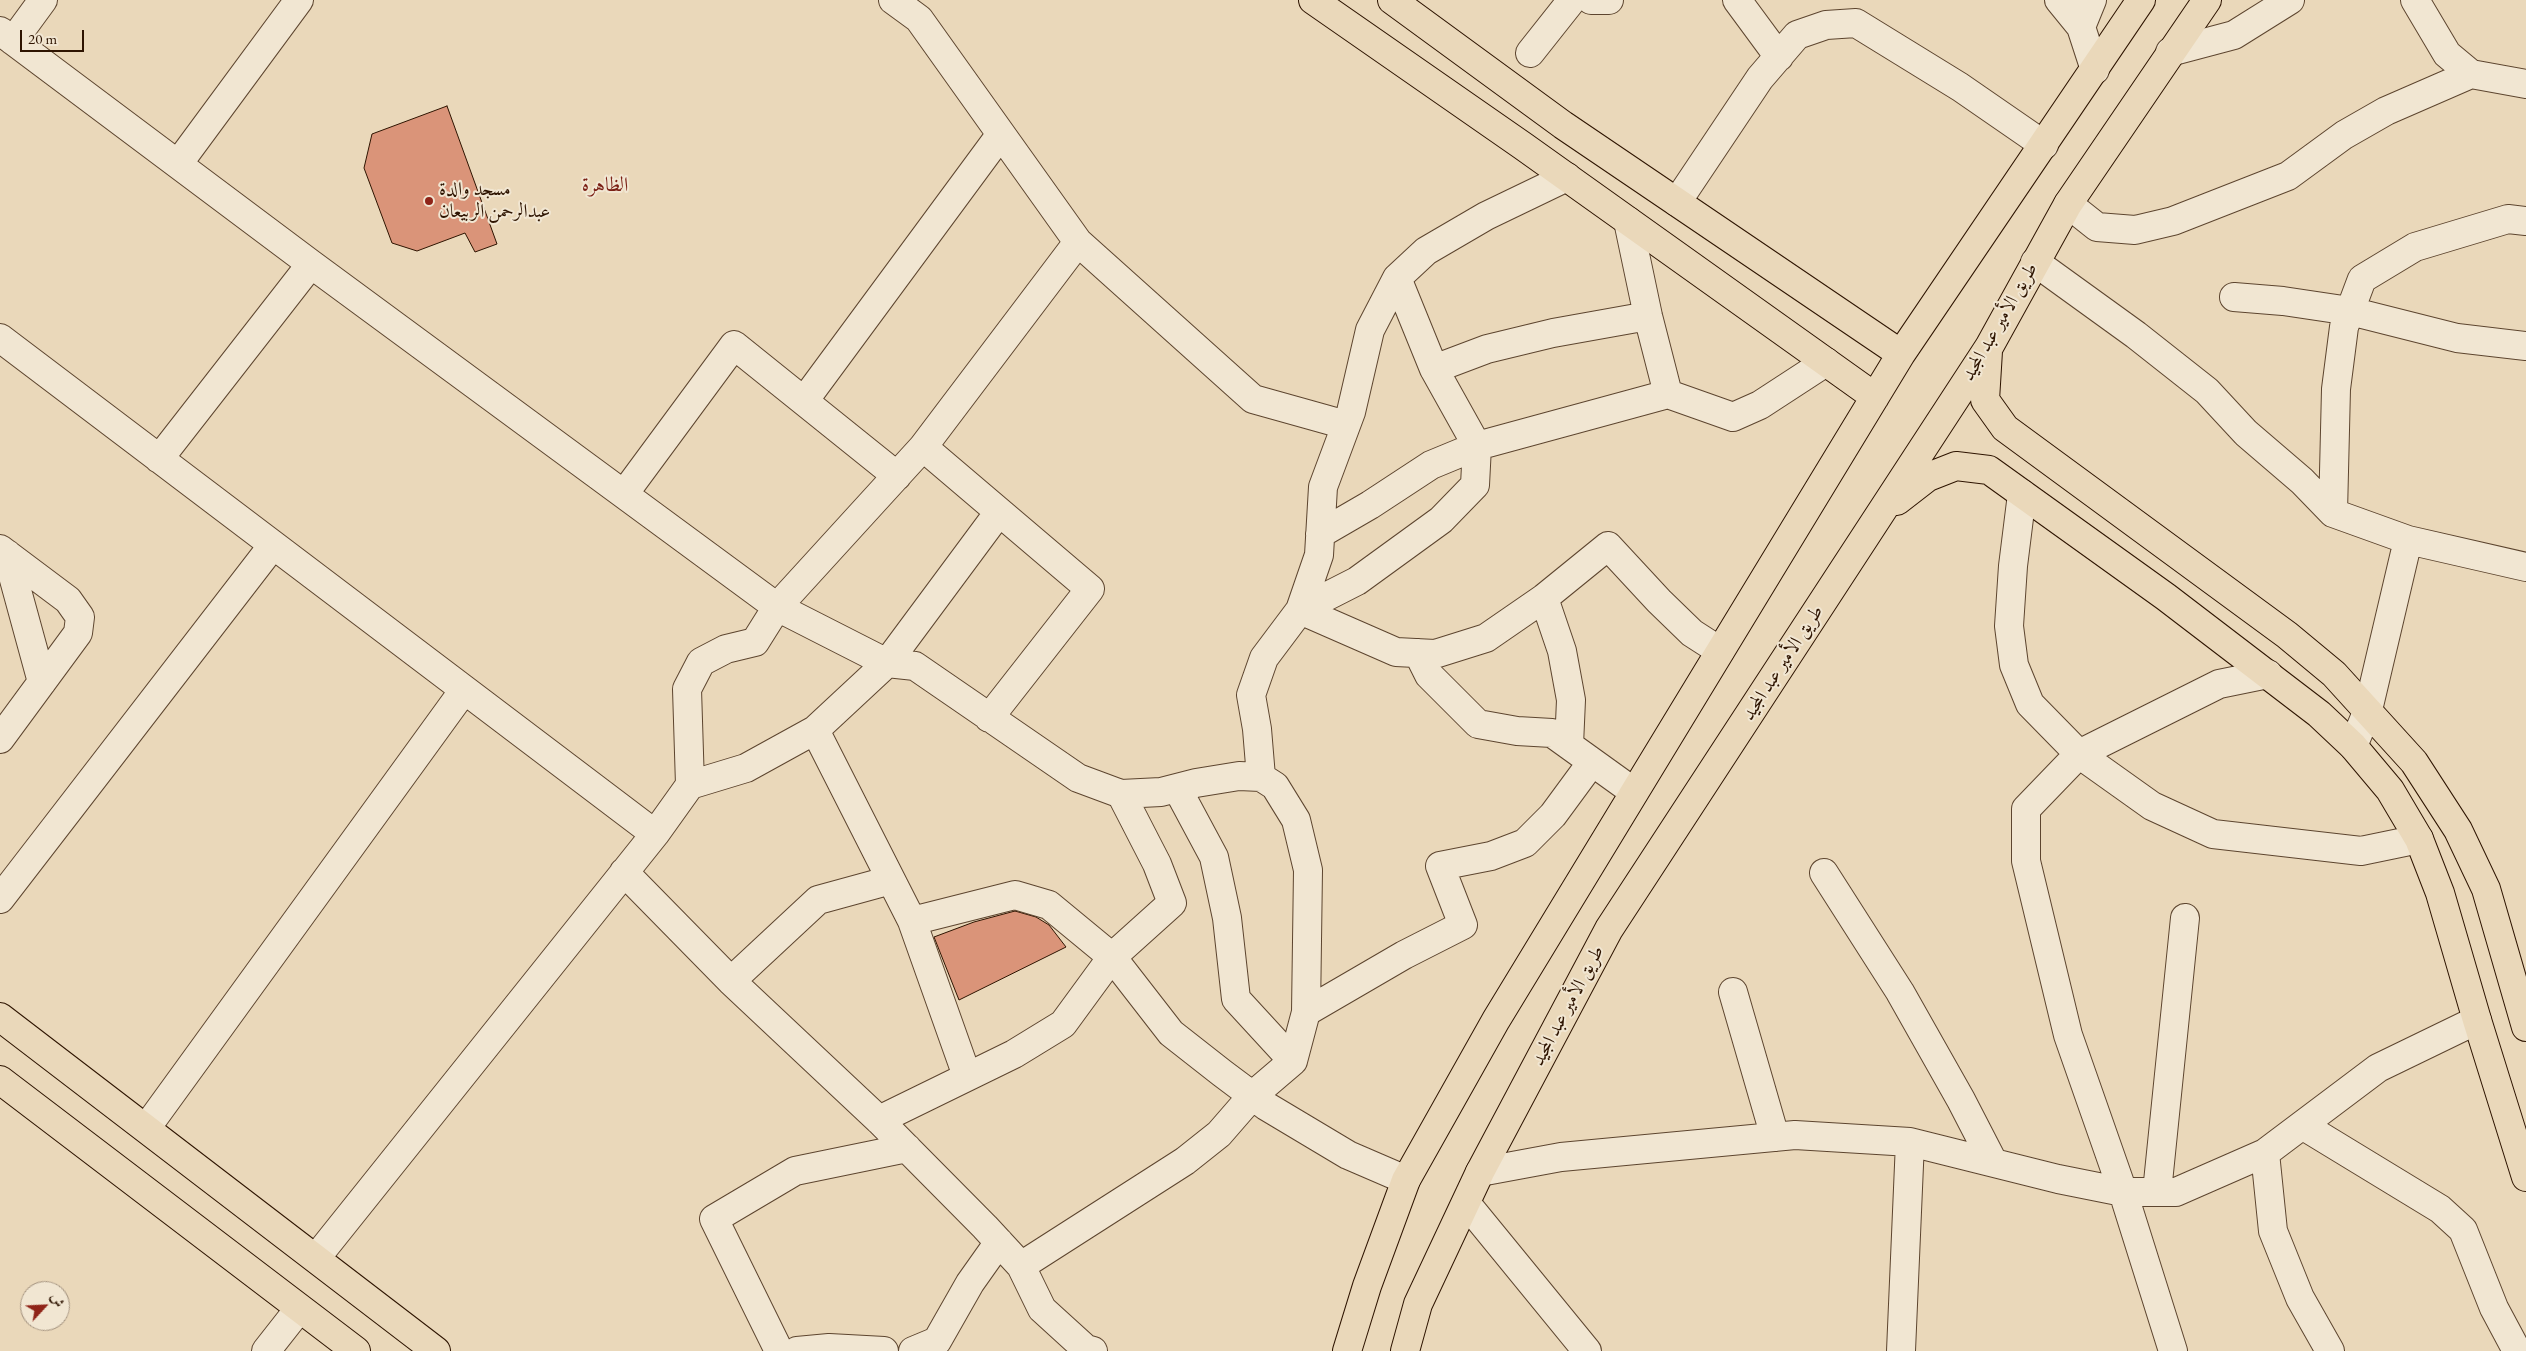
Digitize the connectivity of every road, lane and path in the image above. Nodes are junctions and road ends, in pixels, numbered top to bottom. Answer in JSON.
{"nodes":[{"id":1,"x":43,"y":0,"type":"edge"},
{"id":2,"x":299,"y":0,"type":"edge"},
{"id":3,"x":893,"y":0,"type":"edge"},
{"id":4,"x":1313,"y":0,"type":"edge"},
{"id":5,"x":1392,"y":0,"type":"edge"},
{"id":6,"x":1572,"y":0,"type":"edge"},
{"id":7,"x":1591,"y":0,"type":"edge"},
{"id":8,"x":1609,"y":0,"type":"edge"},
{"id":9,"x":1737,"y":0,"type":"edge"},
{"id":10,"x":2059,"y":0,"type":"edge"},
{"id":11,"x":2092,"y":0,"type":"edge"},
{"id":12,"x":2141,"y":0,"type":"edge"},
{"id":13,"x":2207,"y":0,"type":"edge"},
{"id":14,"x":2290,"y":0,"type":"edge"},
{"id":15,"x":2415,"y":0,"type":"edge"},
{"id":16,"x":2081,"y":27,"type":"junction"},
{"id":17,"x":7,"y":36,"type":"edge"},
{"id":18,"x":2170,"y":52,"type":"junction"},
{"id":19,"x":1530,"y":53,"type":"dead end"},
{"id":20,"x":1779,"y":57,"type":"junction"},
{"id":21,"x":2095,"y":70,"type":"junction"},
{"id":22,"x":2471,"y":74,"type":"junction"},
{"id":23,"x":2526,"y":84,"type":"edge"},
{"id":24,"x":1001,"y":134,"type":"junction"},
{"id":25,"x":2044,"y":145,"type":"junction"},
{"id":26,"x":178,"y":164,"type":"junction"},
{"id":27,"x":1567,"y":177,"type":"junction"},
{"id":28,"x":1677,"y":202,"type":"junction"},
{"id":29,"x":2068,"y":204,"type":"junction"},
{"id":30,"x":1628,"y":221,"type":"junction"},
{"id":31,"x":2526,"y":221,"type":"edge"},
{"id":32,"x":1078,"y":242,"type":"junction"},
{"id":33,"x":2034,"y":262,"type":"junction"},
{"id":34,"x":311,"y":264,"type":"junction"},
{"id":35,"x":1398,"y":278,"type":"junction"},
{"id":36,"x":2234,"y":297,"type":"dead end"},
{"id":37,"x":2350,"y":311,"type":"junction"},
{"id":38,"x":1648,"y":316,"type":"junction"},
{"id":39,"x":0,"y":338,"type":"edge"},
{"id":40,"x":2526,"y":346,"type":"edge"},
{"id":41,"x":1989,"y":347,"type":"junction"},
{"id":42,"x":1902,"y":354,"type":"junction"},
{"id":43,"x":1826,"y":362,"type":"junction"},
{"id":44,"x":1434,"y":369,"type":"junction"},
{"id":45,"x":1668,"y":394,"type":"junction"},
{"id":46,"x":1875,"y":397,"type":"junction"},
{"id":47,"x":804,"y":401,"type":"junction"},
{"id":48,"x":1346,"y":425,"type":"junction"},
{"id":49,"x":1477,"y":446,"type":"junction"},
{"id":50,"x":923,"y":447,"type":"junction"},
{"id":51,"x":159,"y":459,"type":"junction"},
{"id":52,"x":897,"y":476,"type":"junction"},
{"id":53,"x":624,"y":494,"type":"junction"},
{"id":54,"x":2022,"y":494,"type":"junction"},
{"id":55,"x":999,"y":512,"type":"junction"},
{"id":56,"x":1882,"y":512,"type":"junction"},
{"id":57,"x":2334,"y":513,"type":"junction"},
{"id":58,"x":1320,"y":534,"type":"junction"},
{"id":59,"x":2408,"y":540,"type":"junction"},
{"id":60,"x":273,"y":545,"type":"junction"},
{"id":61,"x":4,"y":552,"type":"edge"},
{"id":62,"x":2526,"y":567,"type":"edge"},
{"id":63,"x":1544,"y":598,"type":"junction"},
{"id":64,"x":777,"y":607,"type":"junction"},
{"id":65,"x":1300,"y":610,"type":"junction"},
{"id":66,"x":1720,"y":651,"type":"junction"},
{"id":67,"x":1418,"y":653,"type":"junction"},
{"id":68,"x":887,"y":663,"type":"junction"},
{"id":69,"x":2268,"y":674,"type":"junction"},
{"id":70,"x":42,"y":682,"type":"junction"},
{"id":71,"x":464,"y":690,"type":"junction"},
{"id":72,"x":2368,"y":710,"type":"junction"},
{"id":73,"x":989,"y":718,"type":"junction"},
{"id":74,"x":815,"y":730,"type":"junction"},
{"id":75,"x":0,"y":739,"type":"edge"},
{"id":76,"x":1569,"y":745,"type":"junction"},
{"id":77,"x":2353,"y":746,"type":"junction"},
{"id":78,"x":2079,"y":754,"type":"junction"},
{"id":79,"x":1592,"y":762,"type":"junction"},
{"id":80,"x":1261,"y":777,"type":"junction"},
{"id":81,"x":690,"y":785,"type":"junction"},
{"id":82,"x":1177,"y":788,"type":"junction"},
{"id":83,"x":1634,"y":792,"type":"junction"},
{"id":84,"x":1121,"y":794,"type":"junction"},
{"id":85,"x":655,"y":834,"type":"junction"},
{"id":86,"x":2419,"y":838,"type":"junction"},
{"id":87,"x":624,"y":872,"type":"junction"},
{"id":88,"x":1824,"y":873,"type":"dead end"},
{"id":89,"x":891,"y":880,"type":"junction"},
{"id":90,"x":0,"y":899,"type":"edge"},
{"id":91,"x":2184,"y":918,"type":"dead end"},
{"id":92,"x":912,"y":921,"type":"junction"},
{"id":93,"x":1112,"y":957,"type":"junction"},
{"id":94,"x":731,"y":981,"type":"junction"},
{"id":95,"x":1733,"y":992,"type":"dead end"},
{"id":96,"x":1306,"y":1012,"type":"junction"},
{"id":97,"x":0,"y":1017,"type":"edge"},
{"id":98,"x":2477,"y":1020,"type":"junction"},
{"id":99,"x":2526,"y":1027,"type":"edge"},
{"id":100,"x":1293,"y":1061,"type":"junction"},
{"id":101,"x":967,"y":1076,"type":"junction"},
{"id":102,"x":0,"y":1080,"type":"edge"},
{"id":103,"x":1252,"y":1096,"type":"junction"},
{"id":104,"x":879,"y":1120,"type":"junction"},
{"id":105,"x":2302,"y":1125,"type":"junction"},
{"id":106,"x":147,"y":1128,"type":"junction"},
{"id":107,"x":1775,"y":1137,"type":"junction"},
{"id":108,"x":1910,"y":1142,"type":"junction"},
{"id":109,"x":907,"y":1148,"type":"junction"},
{"id":110,"x":2265,"y":1153,"type":"junction"},
{"id":111,"x":1993,"y":1162,"type":"junction"},
{"id":112,"x":1480,"y":1172,"type":"junction"},
{"id":113,"x":2526,"y":1177,"type":"edge"},
{"id":114,"x":1406,"y":1180,"type":"junction"},
{"id":115,"x":2123,"y":1192,"type":"junction"},
{"id":116,"x":2158,"y":1192,"type":"junction"},
{"id":117,"x":1466,"y":1203,"type":"junction"},
{"id":118,"x":999,"y":1242,"type":"junction"},
{"id":119,"x":316,"y":1258,"type":"junction"},
{"id":120,"x":1021,"y":1266,"type":"junction"},
{"id":121,"x":299,"y":1308,"type":"junction"},
{"id":122,"x":1575,"y":1346,"type":"edge"},
{"id":123,"x":266,"y":1351,"type":"edge"},
{"id":124,"x":356,"y":1351,"type":"edge"},
{"id":125,"x":436,"y":1351,"type":"edge"},
{"id":126,"x":779,"y":1351,"type":"edge"},
{"id":127,"x":798,"y":1351,"type":"edge"},
{"id":128,"x":884,"y":1351,"type":"edge"},
{"id":129,"x":912,"y":1351,"type":"edge"},
{"id":130,"x":1093,"y":1351,"type":"edge"},
{"id":131,"x":1347,"y":1351,"type":"edge"},
{"id":132,"x":1405,"y":1351,"type":"edge"},
{"id":133,"x":1901,"y":1351,"type":"edge"},
{"id":134,"x":2174,"y":1351,"type":"edge"},
{"id":135,"x":2330,"y":1351,"type":"edge"},
{"id":136,"x":2517,"y":1351,"type":"edge"}],
"edges":[{"from":1,"to":17,"type":"street"},
{"from":2,"to":26,"type":"street"},
{"from":3,"to":24,"type":"street"},
{"from":4,"to":27,"type":"main road"},
{"from":5,"to":28,"type":"main road"},
{"from":6,"to":19,"type":"street"},
{"from":7,"to":8,"type":"street"},
{"from":9,"to":20,"type":"street"},
{"from":10,"to":16,"type":"street"},
{"from":11,"to":16,"type":"street"},
{"from":12,"to":21,"type":"main road"},
{"from":13,"to":18,"type":"main road","name":"طريق الأمير عبد المجيد"},
{"from":14,"to":18,"type":"street"},
{"from":15,"to":22,"type":"street"},
{"from":16,"to":21,"type":"street"},
{"from":17,"to":26,"type":"street"},
{"from":18,"to":29,"type":"main road","name":"طريق الأمير عبد المجيد"},
{"from":20,"to":25,"type":"street"},
{"from":20,"to":28,"type":"street"},
{"from":21,"to":25,"type":"main road"},
{"from":22,"to":23,"type":"street"},
{"from":22,"to":29,"type":"street"},
{"from":24,"to":32,"type":"street"},
{"from":24,"to":47,"type":"street"},
{"from":25,"to":42,"type":"main road"},
{"from":26,"to":34,"type":"street"},
{"from":27,"to":30,"type":"main road"},
{"from":27,"to":35,"type":"street"},
{"from":28,"to":42,"type":"main road"},
{"from":29,"to":33,"type":"main road","name":"طريق الأمير عبد المجيد"},
{"from":30,"to":38,"type":"street"},
{"from":30,"to":43,"type":"main road"},
{"from":31,"to":37,"type":"street"},
{"from":32,"to":48,"type":"street"},
{"from":32,"to":50,"type":"street"},
{"from":33,"to":41,"type":"main road","name":"طريق الأمير عبد المجيد"},
{"from":33,"to":57,"type":"street"},
{"from":34,"to":51,"type":"street"},
{"from":34,"to":53,"type":"street"},
{"from":35,"to":44,"type":"street"},
{"from":35,"to":48,"type":"street"},
{"from":36,"to":37,"type":"street"},
{"from":37,"to":40,"type":"street"},
{"from":37,"to":57,"type":"street"},
{"from":38,"to":44,"type":"street"},
{"from":38,"to":45,"type":"street"},
{"from":39,"to":51,"type":"street"},
{"from":41,"to":56,"type":"main road","name":"طريق الأمير عبد المجيد"},
{"from":41,"to":72,"type":"main road"},
{"from":42,"to":46,"type":"main road"},
{"from":43,"to":45,"type":"street"},
{"from":43,"to":46,"type":"main road"},
{"from":44,"to":49,"type":"street"},
{"from":45,"to":49,"type":"street"},
{"from":46,"to":66,"type":"main road"},
{"from":47,"to":52,"type":"street"},
{"from":47,"to":53,"type":"street"},
{"from":48,"to":58,"type":"street"},
{"from":49,"to":58,"type":"street"},
{"from":49,"to":65,"type":"street"},
{"from":50,"to":52,"type":"street"},
{"from":50,"to":55,"type":"street"},
{"from":51,"to":60,"type":"street"},
{"from":52,"to":64,"type":"street"},
{"from":53,"to":64,"type":"street"},
{"from":54,"to":56,"type":"main road"},
{"from":54,"to":69,"type":"main road"},
{"from":54,"to":78,"type":"street"},
{"from":55,"to":68,"type":"street"},
{"from":55,"to":73,"type":"street"},
{"from":56,"to":112,"type":"main road","name":"طريق الأمير عبد المجيد"},
{"from":57,"to":59,"type":"street"},
{"from":58,"to":65,"type":"street"},
{"from":59,"to":62,"type":"street"},
{"from":59,"to":72,"type":"street"},
{"from":60,"to":71,"type":"street"},
{"from":60,"to":90,"type":"street"},
{"from":61,"to":70,"type":"street"},
{"from":61,"to":70,"type":"street"},
{"from":63,"to":66,"type":"street"},
{"from":63,"to":67,"type":"street"},
{"from":63,"to":76,"type":"street"},
{"from":64,"to":68,"type":"street"},
{"from":64,"to":81,"type":"street"},
{"from":65,"to":67,"type":"street"},
{"from":65,"to":80,"type":"street"},
{"from":66,"to":83,"type":"main road"},
{"from":67,"to":76,"type":"street"},
{"from":68,"to":73,"type":"street"},
{"from":68,"to":74,"type":"street"},
{"from":69,"to":77,"type":"main road"},
{"from":69,"to":78,"type":"street"},
{"from":70,"to":75,"type":"street"},
{"from":71,"to":85,"type":"street"},
{"from":71,"to":106,"type":"street"},
{"from":72,"to":77,"type":"street"},
{"from":72,"to":99,"type":"main road"},
{"from":73,"to":84,"type":"street"},
{"from":74,"to":81,"type":"street"},
{"from":74,"to":89,"type":"street"},
{"from":76,"to":79,"type":"street"},
{"from":77,"to":86,"type":"main road"},
{"from":78,"to":86,"type":"street"},
{"from":78,"to":115,"type":"street"},
{"from":79,"to":83,"type":"street"},
{"from":79,"to":96,"type":"street"},
{"from":80,"to":82,"type":"street"},
{"from":80,"to":96,"type":"street"},
{"from":81,"to":85,"type":"street"},
{"from":82,"to":84,"type":"street"},
{"from":82,"to":100,"type":"street"},
{"from":83,"to":114,"type":"main road"},
{"from":84,"to":93,"type":"street"},
{"from":85,"to":87,"type":"street"},
{"from":86,"to":98,"type":"main road"},
{"from":87,"to":94,"type":"street"},
{"from":87,"to":119,"type":"street"},
{"from":88,"to":111,"type":"street"},
{"from":89,"to":92,"type":"street"},
{"from":89,"to":94,"type":"street"},
{"from":91,"to":116,"type":"street"},
{"from":92,"to":93,"type":"street"},
{"from":92,"to":101,"type":"street"},
{"from":93,"to":101,"type":"street"},
{"from":93,"to":103,"type":"street"},
{"from":94,"to":104,"type":"street"},
{"from":95,"to":107,"type":"street"},
{"from":96,"to":100,"type":"street"},
{"from":97,"to":106,"type":"main road"},
{"from":98,"to":105,"type":"street"},
{"from":98,"to":113,"type":"main road"},
{"from":100,"to":103,"type":"street"},
{"from":101,"to":104,"type":"street"},
{"from":102,"to":121,"type":"main road"},
{"from":103,"to":114,"type":"street"},
{"from":103,"to":120,"type":"street"},
{"from":104,"to":109,"type":"street"},
{"from":105,"to":110,"type":"street"},
{"from":105,"to":136,"type":"street"},
{"from":106,"to":119,"type":"main road"},
{"from":107,"to":108,"type":"street"},
{"from":107,"to":112,"type":"street"},
{"from":108,"to":111,"type":"street"},
{"from":108,"to":133,"type":"street"},
{"from":109,"to":118,"type":"street"},
{"from":109,"to":126,"type":"street"},
{"from":110,"to":116,"type":"street"},
{"from":110,"to":135,"type":"street"},
{"from":111,"to":115,"type":"street"},
{"from":112,"to":117,"type":"main road","name":"طريق الأمير عبد المجيد"},
{"from":114,"to":131,"type":"main road"},
{"from":115,"to":116,"type":"street"},
{"from":115,"to":134,"type":"street"},
{"from":117,"to":122,"type":"street"},
{"from":117,"to":132,"type":"main road","name":"طريق الأمير عبد المجيد"},
{"from":118,"to":120,"type":"street"},
{"from":118,"to":129,"type":"street"},
{"from":119,"to":125,"type":"main road"},
{"from":120,"to":130,"type":"street"},
{"from":121,"to":123,"type":"street"},
{"from":121,"to":124,"type":"main road"},
{"from":127,"to":128,"type":"street"}]}
